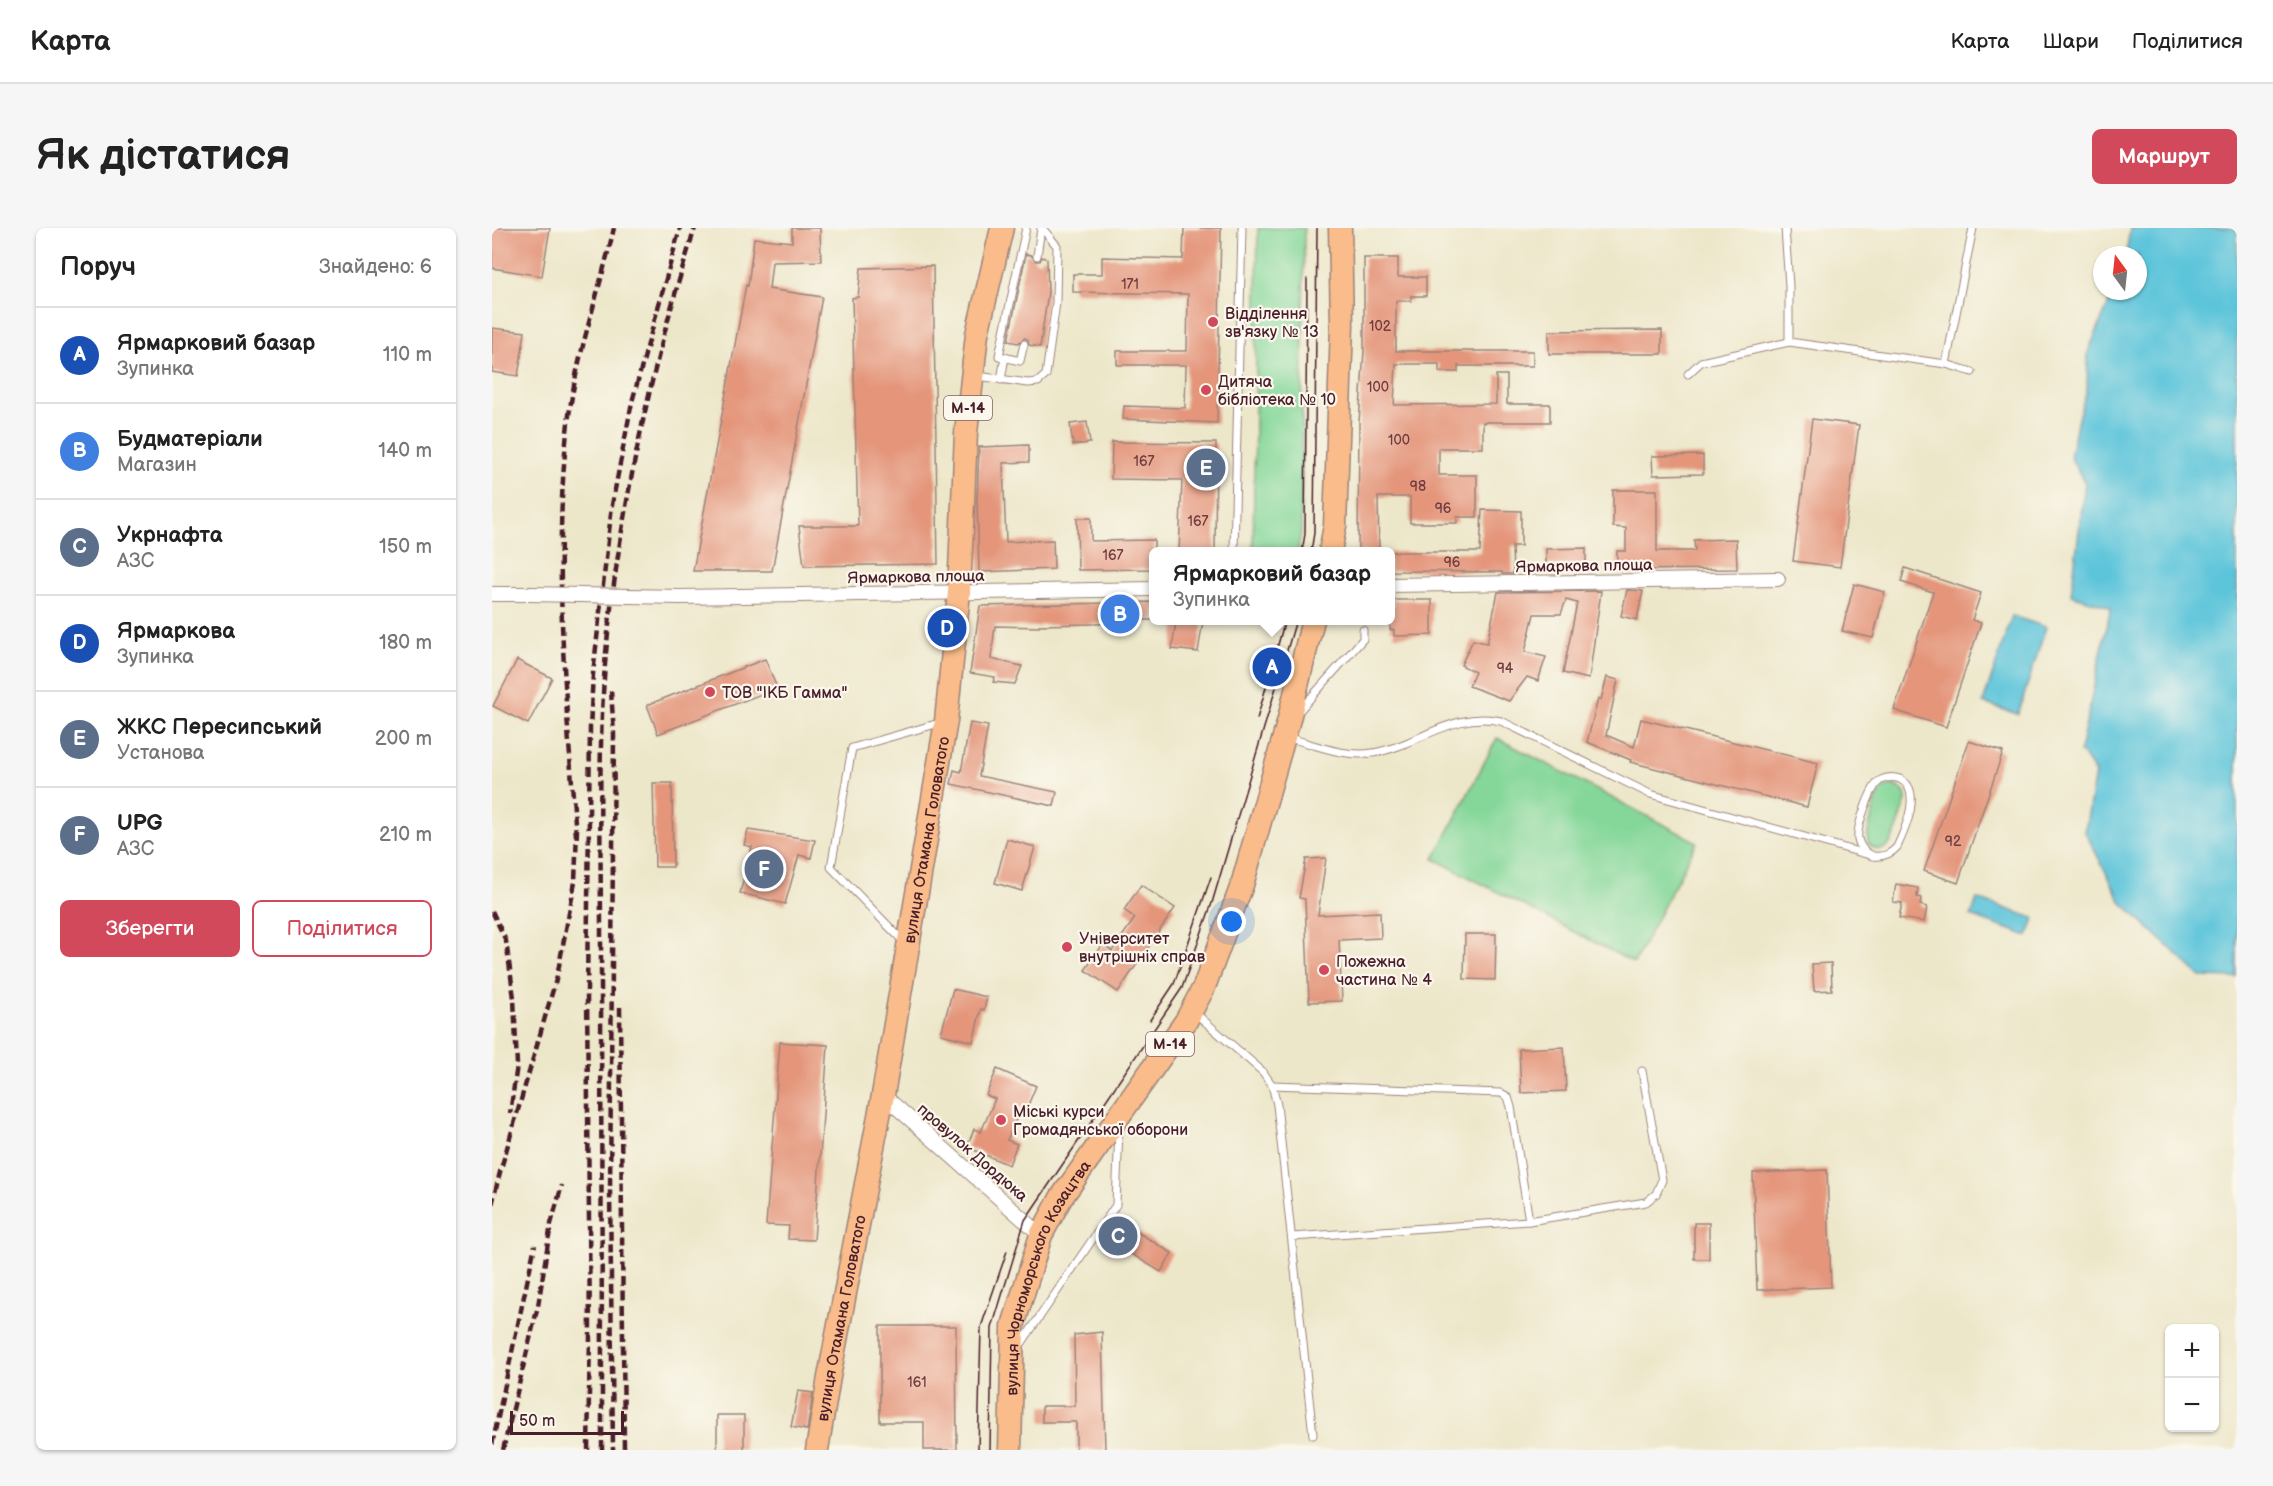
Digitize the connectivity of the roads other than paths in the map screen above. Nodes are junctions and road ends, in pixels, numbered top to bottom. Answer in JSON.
{"nodes":[{"id":1,"x":1002,"y":228,"type":"edge"},
{"id":2,"x":1026,"y":228,"type":"edge"},
{"id":3,"x":1042,"y":228,"type":"edge"},
{"id":4,"x":1242,"y":228,"type":"edge"},
{"id":5,"x":1340,"y":228,"type":"edge"},
{"id":6,"x":1785,"y":228,"type":"edge"},
{"id":7,"x":1972,"y":228,"type":"edge"},
{"id":8,"x":1037,"y":256,"type":"dead end"},
{"id":9,"x":1789,"y":342,"type":"junction"},
{"id":10,"x":1024,"y":344,"type":"dead end"},
{"id":11,"x":1005,"y":357,"type":"junction"},
{"id":12,"x":1946,"y":364,"type":"junction"},
{"id":13,"x":1972,"y":372,"type":"dead end"},
{"id":14,"x":1688,"y":374,"type":"dead end"},
{"id":15,"x":972,"y":376,"type":"junction"},
{"id":16,"x":1001,"y":380,"type":"junction"},
{"id":17,"x":1234,"y":547,"type":"edge"},
{"id":18,"x":1331,"y":547,"type":"edge"},
{"id":19,"x":1778,"y":579,"type":"dead end"},
{"id":20,"x":1395,"y":585,"type":"edge"},
{"id":21,"x":1149,"y":589,"type":"edge"},
{"id":22,"x":959,"y":592,"type":"junction"},
{"id":23,"x":492,"y":594,"type":"edge"},
{"id":24,"x":1312,"y":625,"type":"edge"},
{"id":25,"x":1363,"y":630,"type":"dead end"},
{"id":26,"x":945,"y":721,"type":"junction"},
{"id":27,"x":1286,"y":730,"type":"junction"},
{"id":28,"x":1873,"y":856,"type":"junction"},
{"id":29,"x":908,"y":946,"type":"junction"},
{"id":30,"x":1192,"y":1010,"type":"junction"},
{"id":31,"x":1641,"y":1071,"type":"dead end"},
{"id":32,"x":1272,"y":1085,"type":"junction"},
{"id":33,"x":883,"y":1095,"type":"junction"},
{"id":34,"x":1119,"y":1116,"type":"junction"},
{"id":35,"x":1529,"y":1221,"type":"junction"},
{"id":36,"x":1041,"y":1235,"type":"junction"},
{"id":37,"x":1292,"y":1237,"type":"junction"},
{"id":38,"x":1010,"y":1359,"type":"junction"},
{"id":39,"x":1313,"y":1436,"type":"dead end"},
{"id":40,"x":818,"y":1450,"type":"edge"},
{"id":41,"x":1010,"y":1450,"type":"edge"}],
"edges":[{"from":1,"to":15,"type":"main road","name":"вулиця Отамана Головатого","number":"М-14"},
{"from":2,"to":11,"type":"lane"},
{"from":3,"to":8,"type":"lane"},
{"from":3,"to":16,"type":"lane"},
{"from":4,"to":17,"type":"lane"},
{"from":5,"to":18,"type":"main road"},
{"from":6,"to":9,"type":"lane"},
{"from":7,"to":12,"type":"lane"},
{"from":9,"to":12,"type":"lane"},
{"from":9,"to":14,"type":"lane"},
{"from":10,"to":11,"type":"lane"},
{"from":11,"to":16,"type":"lane"},
{"from":12,"to":13,"type":"lane"},
{"from":15,"to":16,"type":"lane"},
{"from":15,"to":22,"type":"main road","name":"вулиця Отамана Головатого","number":"М-14"},
{"from":19,"to":20,"type":"street","name":"Ярмаркова площа"},
{"from":21,"to":22,"type":"street","name":"Ярмаркова площа"},
{"from":22,"to":23,"type":"street","name":"Ярмаркова площа","bridge":true},
{"from":22,"to":26,"type":"main road","name":"вулиця Отамана Головатого","number":"М-14"},
{"from":24,"to":27,"type":"main road","name":"вулиця Чорноморського Козацтва","number":"М-14"},
{"from":25,"to":27,"type":"lane"},
{"from":26,"to":29,"type":"main road","name":"вулиця Отамана Головатого","number":"М-14"},
{"from":26,"to":29,"type":"lane"},
{"from":27,"to":28,"type":"lane"},
{"from":27,"to":30,"type":"main road","name":"вулиця Чорноморського Козацтва","number":"М-14"},
{"from":28,"to":28,"type":"lane"},
{"from":29,"to":33,"type":"main road","name":"вулиця Отамана Головатого","number":"М-14"},
{"from":30,"to":32,"type":"lane"},
{"from":30,"to":34,"type":"main road","name":"вулиця Чорноморського Козацтва","number":"М-14"},
{"from":31,"to":35,"type":"lane"},
{"from":32,"to":35,"type":"lane"},
{"from":32,"to":37,"type":"lane"},
{"from":33,"to":36,"type":"street","name":"провулок Дордюка"},
{"from":33,"to":40,"type":"main road","name":"вулиця Отамана Головатого","number":"М-14"},
{"from":34,"to":36,"type":"main road","name":"вулиця Чорноморського Козацтва","number":"М-14"},
{"from":34,"to":38,"type":"lane"},
{"from":35,"to":37,"type":"lane"},
{"from":36,"to":38,"type":"main road","name":"вулиця Чорноморського Козацтва","number":"М-14"},
{"from":37,"to":39,"type":"lane"},
{"from":38,"to":41,"type":"main road","name":"вулиця Чорноморського Козацтва","number":"М-14"}]}
